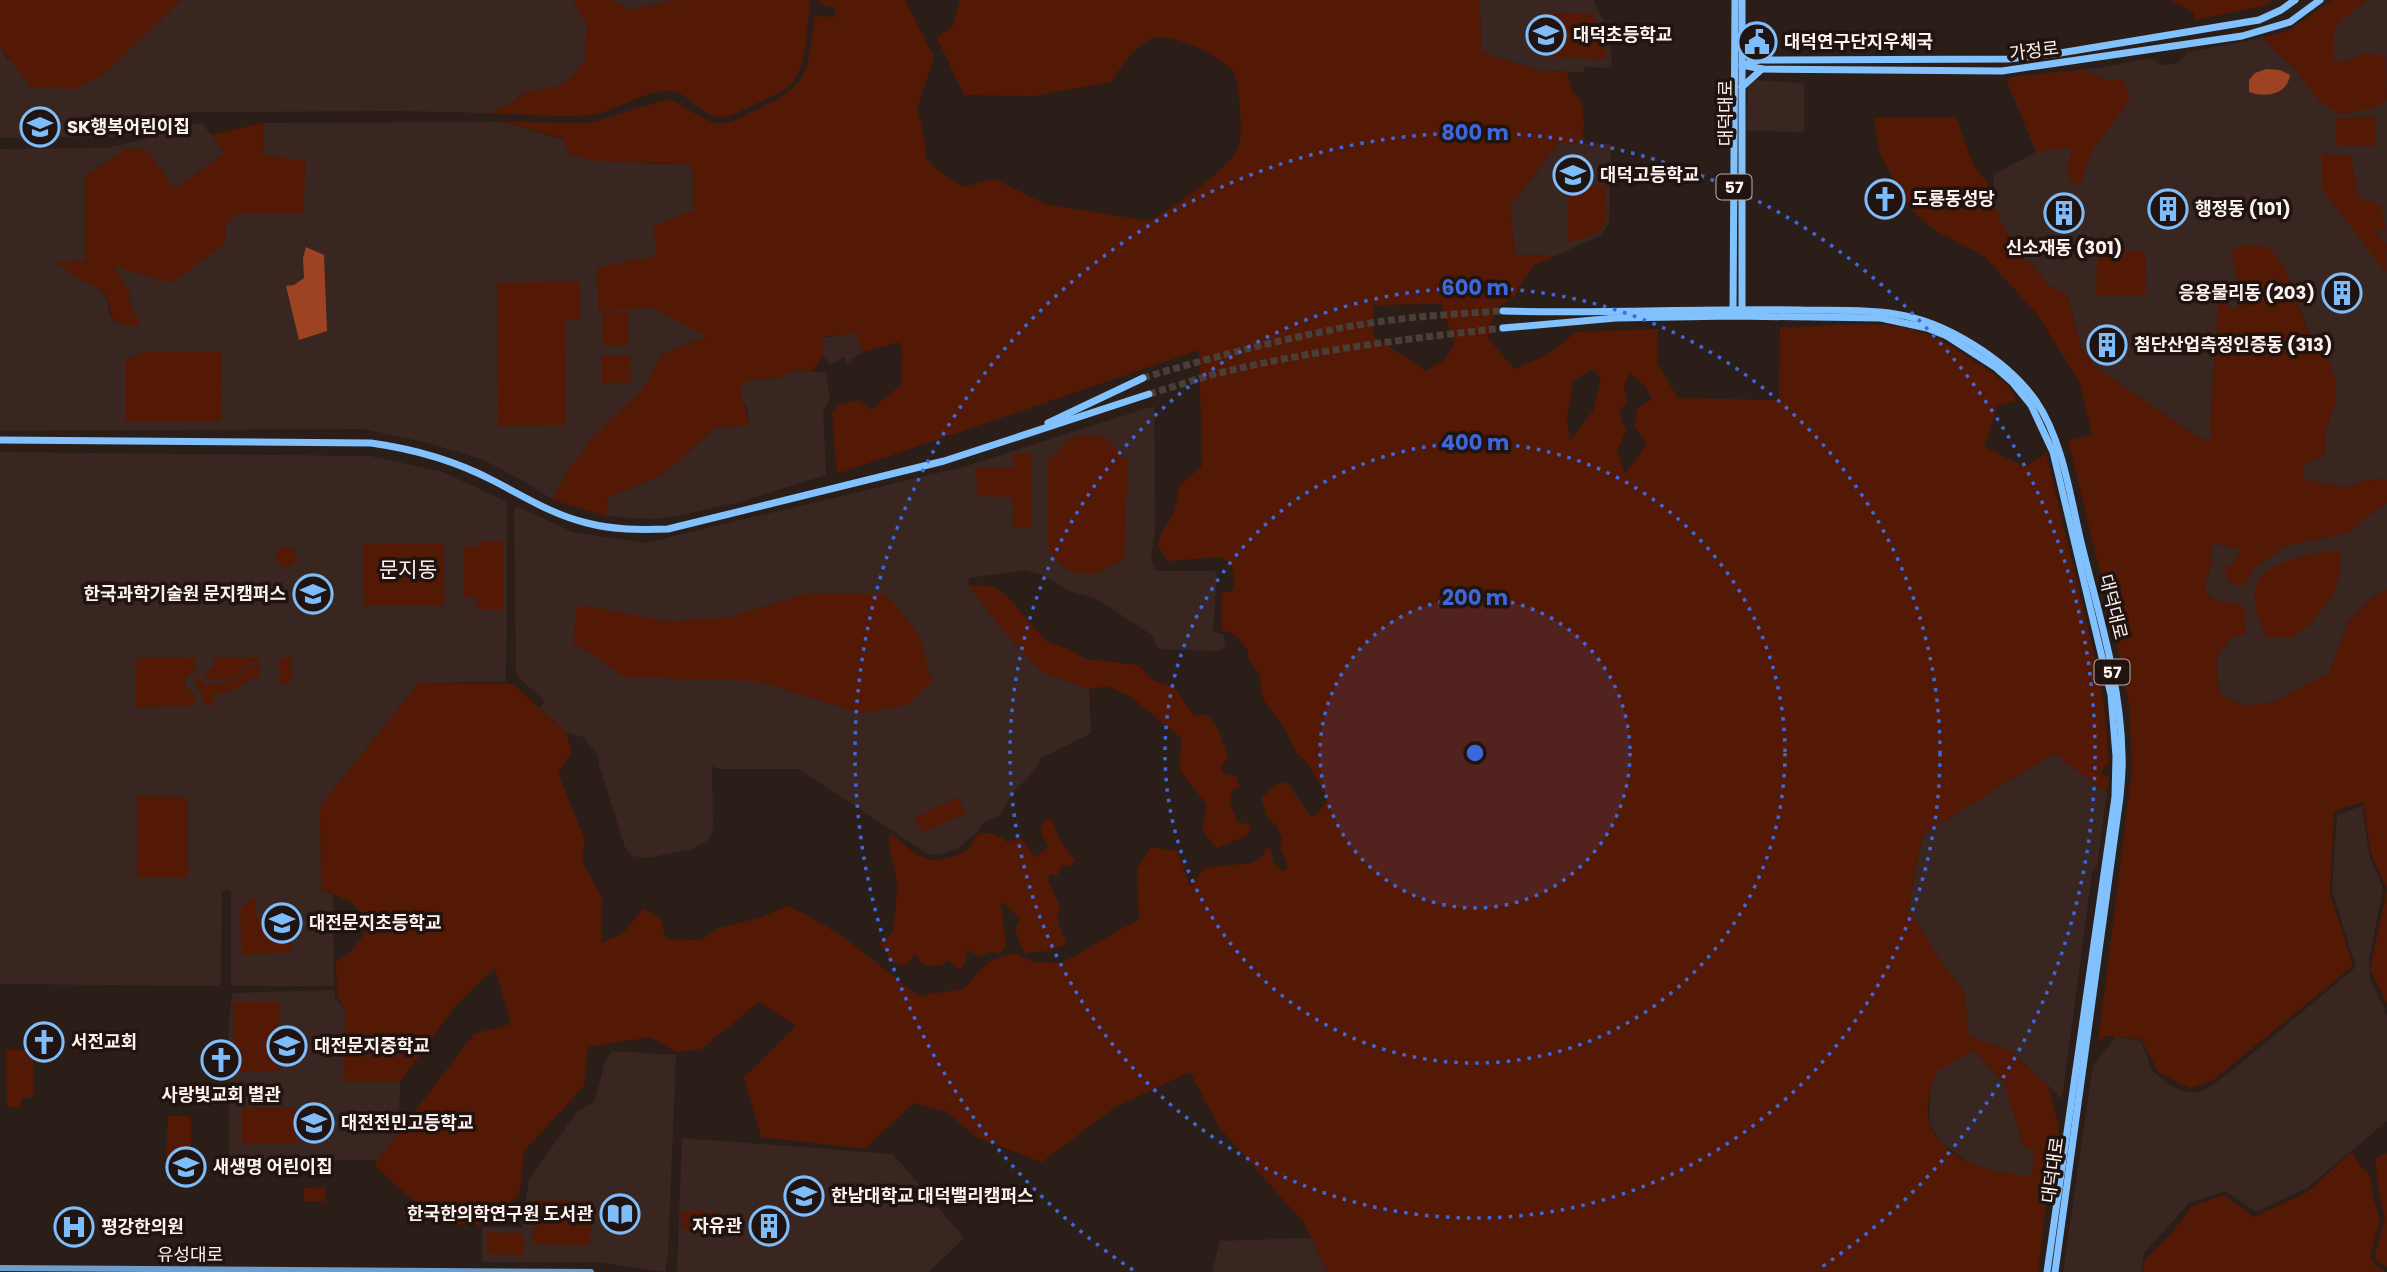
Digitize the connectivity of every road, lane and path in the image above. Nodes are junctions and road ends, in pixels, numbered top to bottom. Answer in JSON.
{"nodes":[{"id":1,"x":1735,"y":0,"type":"edge"},
{"id":2,"x":1742,"y":0,"type":"edge"},
{"id":3,"x":2295,"y":0,"type":"edge"},
{"id":4,"x":2320,"y":0,"type":"edge"},
{"id":5,"x":1738,"y":65,"type":"junction"},
{"id":6,"x":1762,"y":69,"type":"junction"},
{"id":7,"x":1742,"y":87,"type":"junction"},
{"id":8,"x":1503,"y":311,"type":"tunnel mouth"},
{"id":9,"x":1733,"y":312,"type":"junction"},
{"id":10,"x":1742,"y":312,"type":"junction"},
{"id":11,"x":1503,"y":328,"type":"tunnel mouth"},
{"id":12,"x":1143,"y":378,"type":"tunnel mouth"},
{"id":13,"x":1149,"y":394,"type":"tunnel mouth"},
{"id":14,"x":1018,"y":436,"type":"junction"},
{"id":15,"x":0,"y":440,"type":"edge"},
{"id":16,"x":0,"y":1268,"type":"edge"},
{"id":17,"x":591,"y":1272,"type":"edge"},
{"id":18,"x":2047,"y":1272,"type":"edge"},
{"id":19,"x":2055,"y":1272,"type":"edge"}],
"edges":[{"from":1,"to":5,"type":"main road","name":"대덕대로","number":"57"},
{"from":2,"to":5,"type":"main road","name":"대덕대로","number":"57"},
{"from":3,"to":5,"type":"main road","name":"가정로"},
{"from":4,"to":6,"type":"main road","name":"가정로"},
{"from":5,"to":6,"type":"main road","name":"가정로"},
{"from":5,"to":7,"type":"main road","name":"대덕대로","number":"57"},
{"from":5,"to":9,"type":"main road","name":"대덕대로","number":"57"},
{"from":6,"to":7,"type":"main road"},
{"from":7,"to":10,"type":"main road","name":"대덕대로","number":"57"},
{"from":8,"to":9,"type":"main road"},
{"from":9,"to":10,"type":"main road","name":"대덕대로","number":"57"},
{"from":9,"to":11,"type":"main road"},
{"from":10,"to":18,"type":"main road","name":"대덕대로","number":"57"},
{"from":10,"to":19,"type":"main road","name":"대덕대로","number":"57"},
{"from":12,"to":14,"type":"main road"},
{"from":13,"to":14,"type":"main road"},
{"from":14,"to":15,"type":"main road"},
{"from":16,"to":17,"type":"main road","name":"유성대로"}]}
